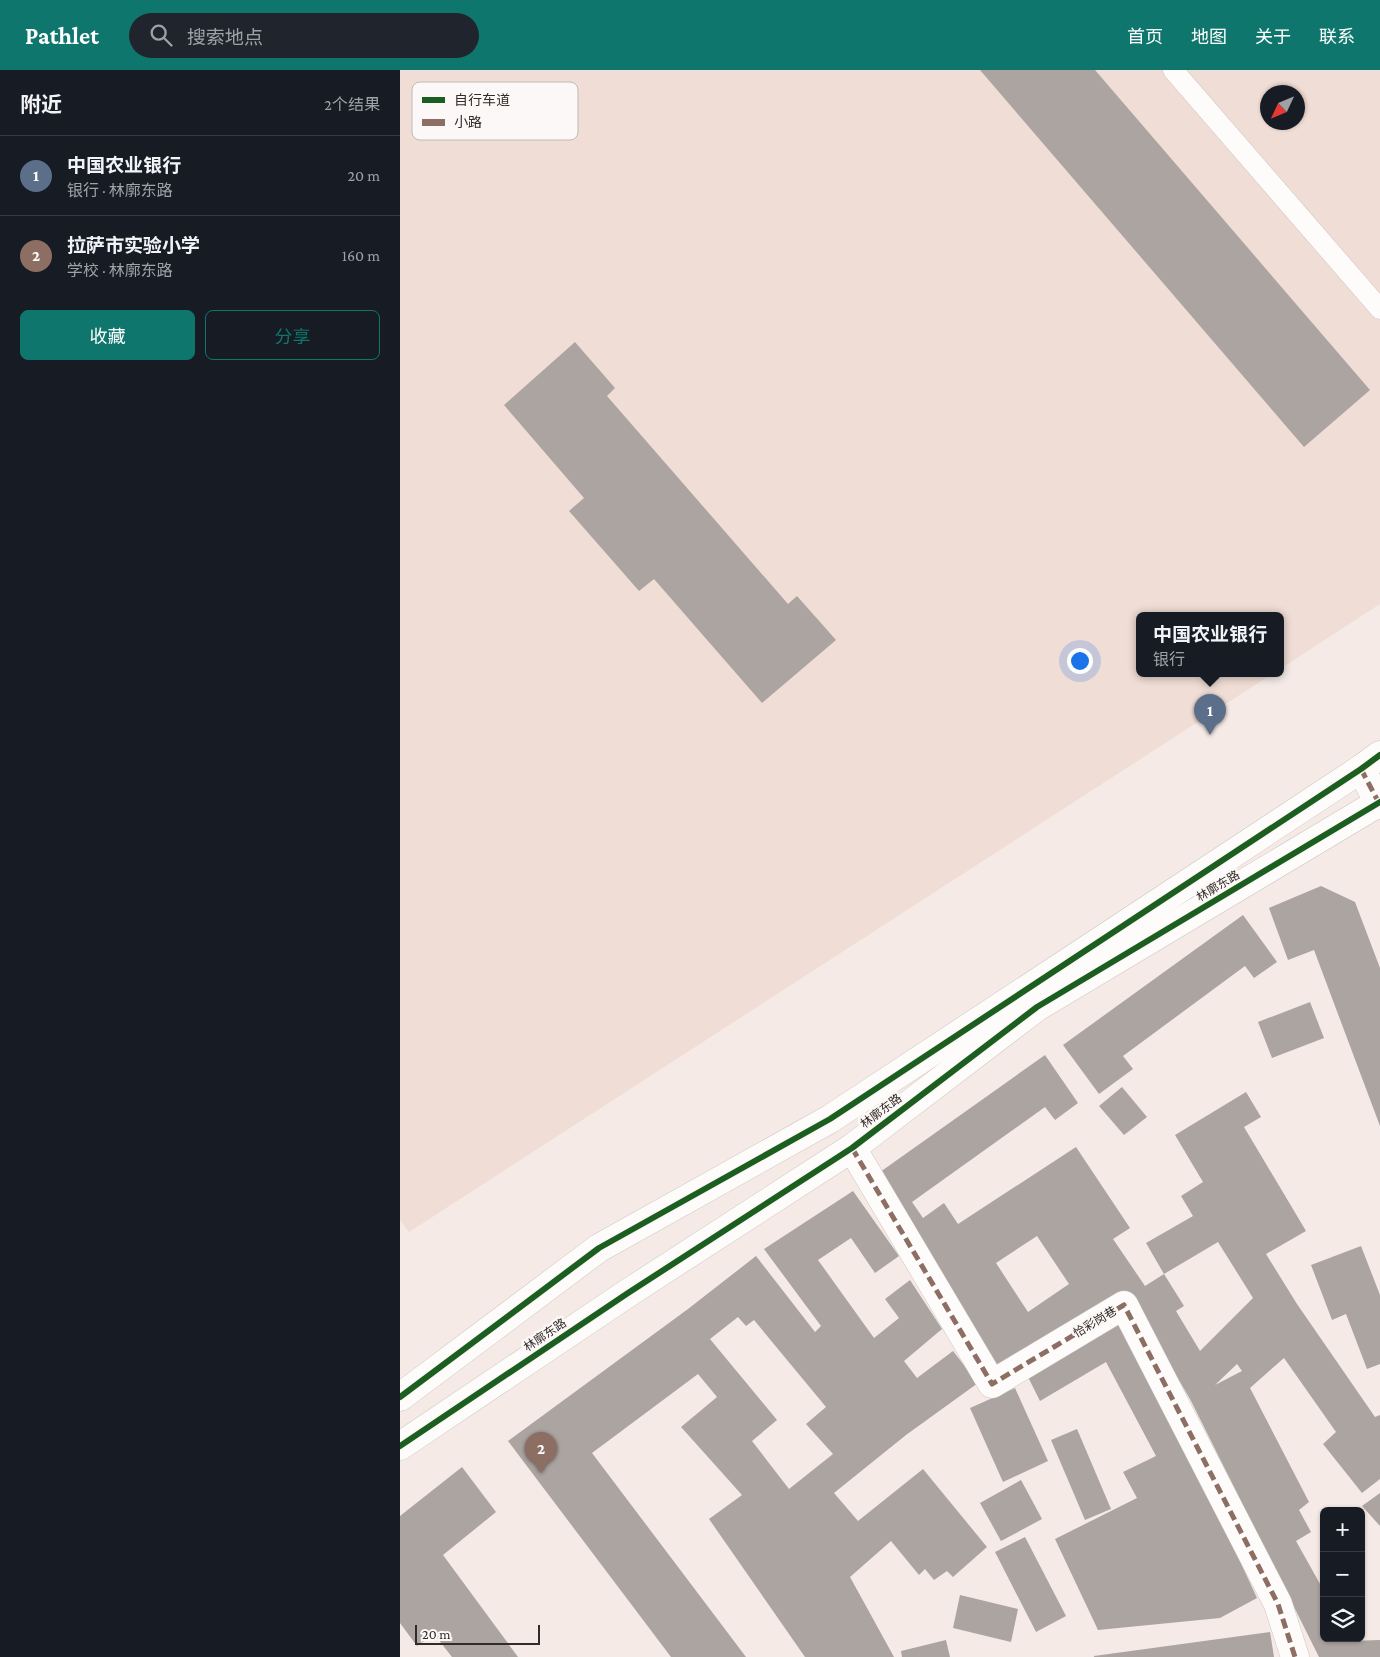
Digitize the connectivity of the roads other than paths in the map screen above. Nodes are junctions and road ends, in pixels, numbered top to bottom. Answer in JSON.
{"nodes":[{"id":1,"x":1184,"y":74,"type":"edge"},
{"id":2,"x":1380,"y":309,"type":"edge"},
{"id":3,"x":1371,"y":762,"type":"edge"},
{"id":4,"x":1380,"y":803,"type":"edge"},
{"id":5,"x":852,"y":1148,"type":"junction"},
{"id":6,"x":400,"y":1397,"type":"edge"},
{"id":7,"x":400,"y":1446,"type":"edge"},
{"id":8,"x":1295,"y":1657,"type":"edge"}],
"edges":[{"from":1,"to":2,"type":"lane"},
{"from":3,"to":4,"type":"main road"},
{"from":3,"to":6,"type":"main road","name":"林廓东路"},
{"from":4,"to":5,"type":"main road","name":"林廓东路"},
{"from":5,"to":7,"type":"main road","name":"林廓东路"},
{"from":5,"to":8,"type":"main road","name":"恰彩岗巷"}]}
